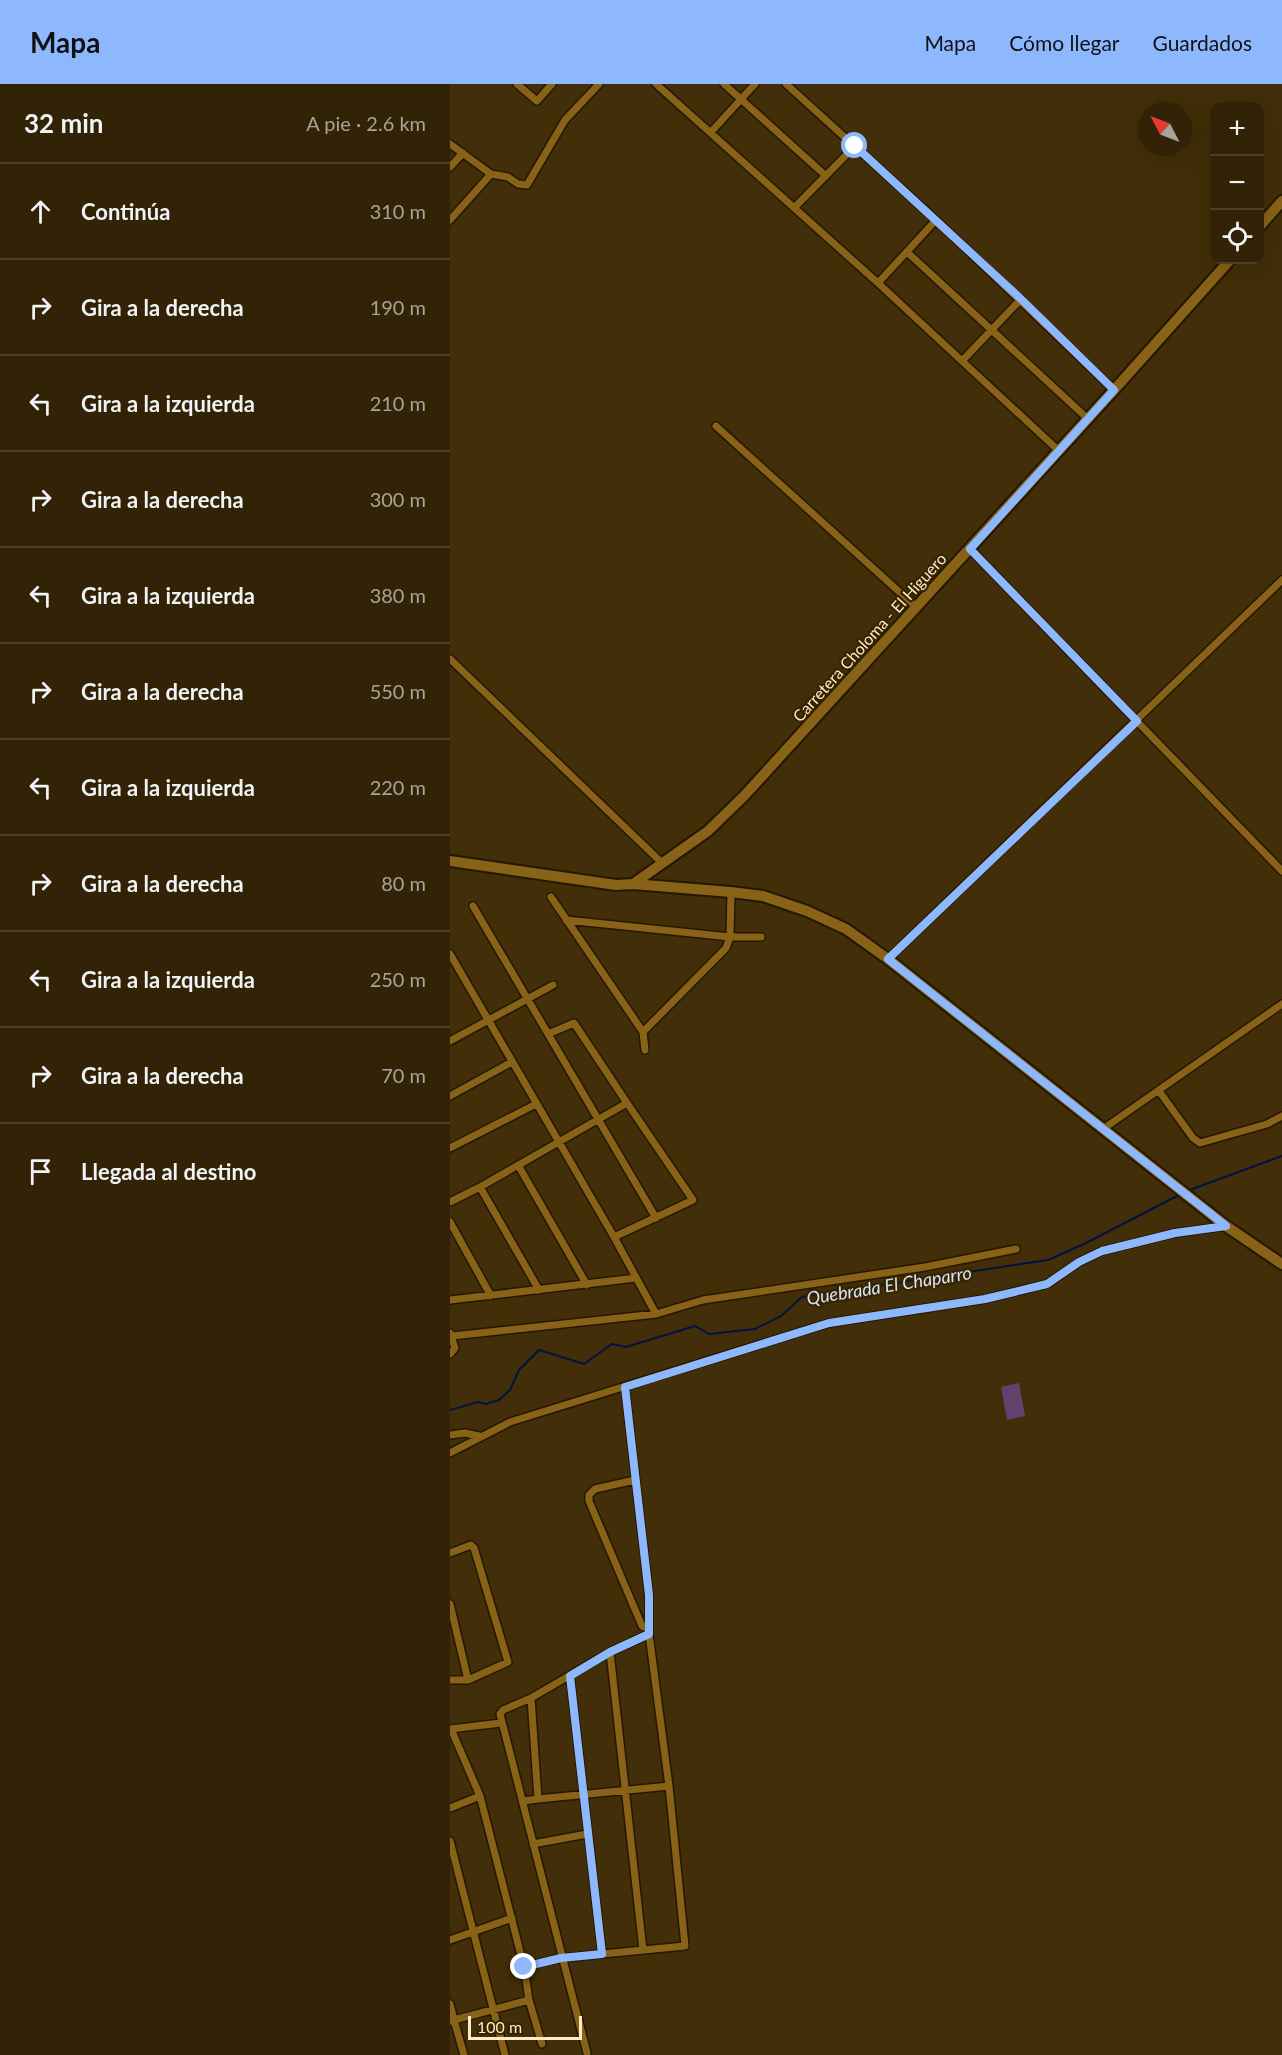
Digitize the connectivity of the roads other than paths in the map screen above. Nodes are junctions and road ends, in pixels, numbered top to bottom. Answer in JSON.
{"nodes":[{"id":1,"x":517,"y":84,"type":"edge"},
{"id":2,"x":552,"y":84,"type":"edge"},
{"id":3,"x":599,"y":84,"type":"edge"},
{"id":4,"x":656,"y":84,"type":"edge"},
{"id":5,"x":724,"y":84,"type":"edge"},
{"id":6,"x":755,"y":84,"type":"edge"},
{"id":7,"x":786,"y":84,"type":"edge"},
{"id":8,"x":741,"y":99,"type":"junction"},
{"id":9,"x":711,"y":132,"type":"junction"},
{"id":10,"x":450,"y":144,"type":"edge"},
{"id":11,"x":855,"y":146,"type":"junction"},
{"id":12,"x":463,"y":153,"type":"junction"},
{"id":13,"x":450,"y":167,"type":"edge"},
{"id":14,"x":491,"y":174,"type":"junction"},
{"id":15,"x":825,"y":176,"type":"junction"},
{"id":16,"x":1282,"y":201,"type":"edge"},
{"id":17,"x":795,"y":208,"type":"junction"},
{"id":18,"x":450,"y":220,"type":"edge"},
{"id":19,"x":936,"y":220,"type":"junction"},
{"id":20,"x":1264,"y":221,"type":"edge"},
{"id":21,"x":907,"y":252,"type":"junction"},
{"id":22,"x":1226,"y":264,"type":"edge"},
{"id":23,"x":878,"y":283,"type":"junction"},
{"id":24,"x":1021,"y":299,"type":"junction"},
{"id":25,"x":992,"y":330,"type":"junction"},
{"id":26,"x":962,"y":361,"type":"junction"},
{"id":27,"x":1114,"y":390,"type":"junction"},
{"id":28,"x":1087,"y":418,"type":"junction"},
{"id":29,"x":716,"y":426,"type":"dead end"},
{"id":30,"x":1059,"y":451,"type":"junction"},
{"id":31,"x":970,"y":549,"type":"junction"},
{"id":32,"x":1282,"y":580,"type":"edge"},
{"id":33,"x":916,"y":607,"type":"junction"},
{"id":34,"x":450,"y":659,"type":"edge"},
{"id":35,"x":1137,"y":721,"type":"junction"},
{"id":36,"x":450,"y":856,"type":"edge"},
{"id":37,"x":450,"y":861,"type":"edge"},
{"id":38,"x":662,"y":862,"type":"junction"},
{"id":39,"x":1282,"y":871,"type":"edge"},
{"id":40,"x":633,"y":884,"type":"junction"},
{"id":41,"x":731,"y":892,"type":"junction"},
{"id":42,"x":551,"y":897,"type":"dead end"},
{"id":43,"x":474,"y":906,"type":"dead end"},
{"id":44,"x":566,"y":920,"type":"junction"},
{"id":45,"x":730,"y":937,"type":"junction"},
{"id":46,"x":761,"y":937,"type":"dead end"},
{"id":47,"x":450,"y":954,"type":"edge"},
{"id":48,"x":888,"y":959,"type":"junction"},
{"id":49,"x":553,"y":985,"type":"dead end"},
{"id":50,"x":528,"y":999,"type":"junction"},
{"id":51,"x":1282,"y":1004,"type":"edge"},
{"id":52,"x":489,"y":1020,"type":"junction"},
{"id":53,"x":643,"y":1032,"type":"junction"},
{"id":54,"x":548,"y":1034,"type":"junction"},
{"id":55,"x":450,"y":1041,"type":"edge"},
{"id":56,"x":645,"y":1050,"type":"dead end"},
{"id":57,"x":512,"y":1062,"type":"junction"},
{"id":58,"x":1159,"y":1091,"type":"junction"},
{"id":59,"x":450,"y":1096,"type":"edge"},
{"id":60,"x":627,"y":1103,"type":"junction"},
{"id":61,"x":536,"y":1104,"type":"junction"},
{"id":62,"x":1282,"y":1116,"type":"edge"},
{"id":63,"x":598,"y":1121,"type":"junction"},
{"id":64,"x":1103,"y":1129,"type":"junction"},
{"id":65,"x":558,"y":1142,"type":"junction"},
{"id":66,"x":450,"y":1148,"type":"edge"},
{"id":67,"x":519,"y":1165,"type":"junction"},
{"id":68,"x":480,"y":1187,"type":"junction"},
{"id":69,"x":450,"y":1202,"type":"edge"},
{"id":70,"x":656,"y":1218,"type":"junction"},
{"id":71,"x":450,"y":1222,"type":"edge"},
{"id":72,"x":1226,"y":1226,"type":"junction"},
{"id":73,"x":614,"y":1237,"type":"junction"},
{"id":74,"x":1016,"y":1249,"type":"dead end"},
{"id":75,"x":1282,"y":1264,"type":"edge"},
{"id":76,"x":636,"y":1278,"type":"junction"},
{"id":77,"x":587,"y":1284,"type":"junction"},
{"id":78,"x":539,"y":1290,"type":"junction"},
{"id":79,"x":491,"y":1296,"type":"junction"},
{"id":80,"x":450,"y":1300,"type":"edge"},
{"id":81,"x":656,"y":1314,"type":"junction"},
{"id":82,"x":451,"y":1335,"type":"edge"},
{"id":83,"x":450,"y":1354,"type":"edge"},
{"id":84,"x":625,"y":1387,"type":"junction"},
{"id":85,"x":450,"y":1435,"type":"edge"},
{"id":86,"x":479,"y":1436,"type":"junction"},
{"id":87,"x":450,"y":1453,"type":"edge"},
{"id":88,"x":635,"y":1480,"type":"junction"},
{"id":89,"x":450,"y":1553,"type":"edge"},
{"id":90,"x":450,"y":1604,"type":"edge"},
{"id":91,"x":649,"y":1625,"type":"junction"},
{"id":92,"x":649,"y":1634,"type":"junction"},
{"id":93,"x":610,"y":1652,"type":"junction"},
{"id":94,"x":570,"y":1676,"type":"junction"},
{"id":95,"x":450,"y":1680,"type":"edge"},
{"id":96,"x":468,"y":1680,"type":"junction"},
{"id":97,"x":531,"y":1698,"type":"junction"},
{"id":98,"x":501,"y":1723,"type":"junction"},
{"id":99,"x":451,"y":1729,"type":"edge"},
{"id":100,"x":669,"y":1786,"type":"junction"},
{"id":101,"x":625,"y":1790,"type":"junction"},
{"id":102,"x":582,"y":1794,"type":"junction"},
{"id":103,"x":480,"y":1796,"type":"junction"},
{"id":104,"x":538,"y":1799,"type":"junction"},
{"id":105,"x":523,"y":1801,"type":"junction"},
{"id":106,"x":450,"y":1808,"type":"edge"},
{"id":107,"x":587,"y":1834,"type":"junction"},
{"id":108,"x":450,"y":1841,"type":"edge"},
{"id":109,"x":533,"y":1844,"type":"junction"},
{"id":110,"x":512,"y":1918,"type":"junction"},
{"id":111,"x":474,"y":1933,"type":"junction"},
{"id":112,"x":450,"y":1940,"type":"edge"},
{"id":113,"x":643,"y":1950,"type":"junction"},
{"id":114,"x":602,"y":1954,"type":"junction"},
{"id":115,"x":561,"y":1958,"type":"junction"},
{"id":116,"x":524,"y":1967,"type":"junction"},
{"id":117,"x":529,"y":2000,"type":"junction"},
{"id":118,"x":450,"y":2004,"type":"edge"},
{"id":119,"x":494,"y":2011,"type":"junction"},
{"id":120,"x":452,"y":2020,"type":"edge"},
{"id":121,"x":542,"y":2044,"type":"dead end"},
{"id":122,"x":587,"y":2053,"type":"dead end"},
{"id":123,"x":464,"y":2055,"type":"edge"},
{"id":124,"x":505,"y":2055,"type":"edge"}],
"edges":[{"from":1,"to":2,"type":"street"},
{"from":3,"to":14,"type":"street"},
{"from":4,"to":9,"type":"street"},
{"from":5,"to":8,"type":"street"},
{"from":6,"to":8,"type":"street"},
{"from":7,"to":11,"type":"street"},
{"from":8,"to":9,"type":"street"},
{"from":8,"to":15,"type":"street"},
{"from":9,"to":17,"type":"street"},
{"from":10,"to":12,"type":"street"},
{"from":11,"to":15,"type":"street"},
{"from":11,"to":19,"type":"street"},
{"from":12,"to":13,"type":"street"},
{"from":12,"to":14,"type":"street"},
{"from":14,"to":18,"type":"street"},
{"from":15,"to":17,"type":"street"},
{"from":16,"to":20,"type":"main road"},
{"from":17,"to":23,"type":"street"},
{"from":19,"to":21,"type":"street"},
{"from":19,"to":24,"type":"street"},
{"from":21,"to":23,"type":"street"},
{"from":21,"to":25,"type":"street"},
{"from":22,"to":27,"type":"main road","name":"Carretera Choloma - El Higuero"},
{"from":23,"to":26,"type":"street"},
{"from":24,"to":25,"type":"street"},
{"from":24,"to":27,"type":"street"},
{"from":25,"to":26,"type":"street"},
{"from":25,"to":28,"type":"street"},
{"from":26,"to":30,"type":"street"},
{"from":27,"to":28,"type":"main road","name":"Carretera Choloma - El Higuero"},
{"from":28,"to":30,"type":"main road","name":"Carretera Choloma - El Higuero"},
{"from":29,"to":33,"type":"street"},
{"from":30,"to":31,"type":"main road","name":"Carretera Choloma - El Higuero"},
{"from":31,"to":33,"type":"main road","name":"Carretera Choloma - El Higuero"},
{"from":31,"to":35,"type":"street"},
{"from":32,"to":35,"type":"street"},
{"from":33,"to":38,"type":"main road","name":"Carretera Choloma - El Higuero"},
{"from":34,"to":38,"type":"street"},
{"from":35,"to":39,"type":"street"},
{"from":35,"to":48,"type":"street"},
{"from":36,"to":40,"type":"main road"},
{"from":37,"to":40,"type":"main road"},
{"from":38,"to":40,"type":"main road","name":"Carretera Choloma - El Higuero"},
{"from":40,"to":41,"type":"main road"},
{"from":41,"to":45,"type":"street"},
{"from":41,"to":48,"type":"main road"},
{"from":42,"to":44,"type":"street"},
{"from":43,"to":50,"type":"street"},
{"from":44,"to":45,"type":"street"},
{"from":44,"to":53,"type":"street"},
{"from":45,"to":46,"type":"street"},
{"from":45,"to":53,"type":"street"},
{"from":47,"to":52,"type":"street"},
{"from":48,"to":64,"type":"main road"},
{"from":49,"to":50,"type":"street"},
{"from":50,"to":52,"type":"street"},
{"from":50,"to":54,"type":"street"},
{"from":51,"to":58,"type":"street"},
{"from":52,"to":55,"type":"street"},
{"from":52,"to":57,"type":"street"},
{"from":53,"to":56,"type":"street"},
{"from":54,"to":60,"type":"street"},
{"from":54,"to":63,"type":"street"},
{"from":57,"to":59,"type":"street"},
{"from":57,"to":61,"type":"street"},
{"from":58,"to":62,"type":"street"},
{"from":58,"to":64,"type":"street"},
{"from":60,"to":63,"type":"street"},
{"from":60,"to":70,"type":"street"},
{"from":61,"to":65,"type":"street"},
{"from":61,"to":66,"type":"street"},
{"from":63,"to":65,"type":"street"},
{"from":63,"to":70,"type":"street"},
{"from":64,"to":72,"type":"main road"},
{"from":65,"to":67,"type":"street"},
{"from":65,"to":73,"type":"street"},
{"from":67,"to":68,"type":"street"},
{"from":67,"to":77,"type":"street"},
{"from":68,"to":69,"type":"street"},
{"from":68,"to":78,"type":"street"},
{"from":70,"to":73,"type":"street"},
{"from":71,"to":79,"type":"street"},
{"from":72,"to":75,"type":"main road"},
{"from":72,"to":84,"type":"street"},
{"from":73,"to":76,"type":"street"},
{"from":74,"to":81,"type":"street"},
{"from":76,"to":77,"type":"street"},
{"from":76,"to":81,"type":"street"},
{"from":77,"to":78,"type":"street"},
{"from":78,"to":79,"type":"street"},
{"from":79,"to":80,"type":"street"},
{"from":81,"to":82,"type":"street"},
{"from":82,"to":83,"type":"street"},
{"from":84,"to":86,"type":"street"},
{"from":84,"to":88,"type":"street"},
{"from":85,"to":86,"type":"street"},
{"from":86,"to":87,"type":"street"},
{"from":88,"to":91,"type":"street"},
{"from":88,"to":91,"type":"street"},
{"from":89,"to":96,"type":"street"},
{"from":90,"to":96,"type":"street"},
{"from":91,"to":92,"type":"street"},
{"from":92,"to":93,"type":"street"},
{"from":92,"to":100,"type":"street"},
{"from":93,"to":94,"type":"street"},
{"from":93,"to":101,"type":"street"},
{"from":94,"to":97,"type":"street"},
{"from":94,"to":102,"type":"street"},
{"from":95,"to":96,"type":"street"},
{"from":97,"to":98,"type":"street"},
{"from":97,"to":104,"type":"street"},
{"from":98,"to":99,"type":"street"},
{"from":98,"to":105,"type":"street"},
{"from":99,"to":103,"type":"street"},
{"from":100,"to":101,"type":"street"},
{"from":100,"to":113,"type":"street"},
{"from":101,"to":102,"type":"street"},
{"from":101,"to":113,"type":"street"},
{"from":102,"to":104,"type":"street"},
{"from":102,"to":107,"type":"street"},
{"from":103,"to":106,"type":"street"},
{"from":103,"to":110,"type":"street"},
{"from":104,"to":105,"type":"street"},
{"from":105,"to":109,"type":"street"},
{"from":107,"to":109,"type":"street"},
{"from":107,"to":114,"type":"street"},
{"from":108,"to":111,"type":"street"},
{"from":109,"to":115,"type":"street"},
{"from":110,"to":111,"type":"street"},
{"from":110,"to":116,"type":"street"},
{"from":111,"to":112,"type":"street"},
{"from":111,"to":119,"type":"street"},
{"from":113,"to":114,"type":"street"},
{"from":114,"to":115,"type":"street"},
{"from":115,"to":116,"type":"street"},
{"from":115,"to":122,"type":"street"},
{"from":116,"to":117,"type":"street"},
{"from":117,"to":119,"type":"street"},
{"from":117,"to":121,"type":"street"},
{"from":118,"to":120,"type":"street"},
{"from":119,"to":120,"type":"street"},
{"from":119,"to":124,"type":"street"},
{"from":120,"to":123,"type":"street"}]}
